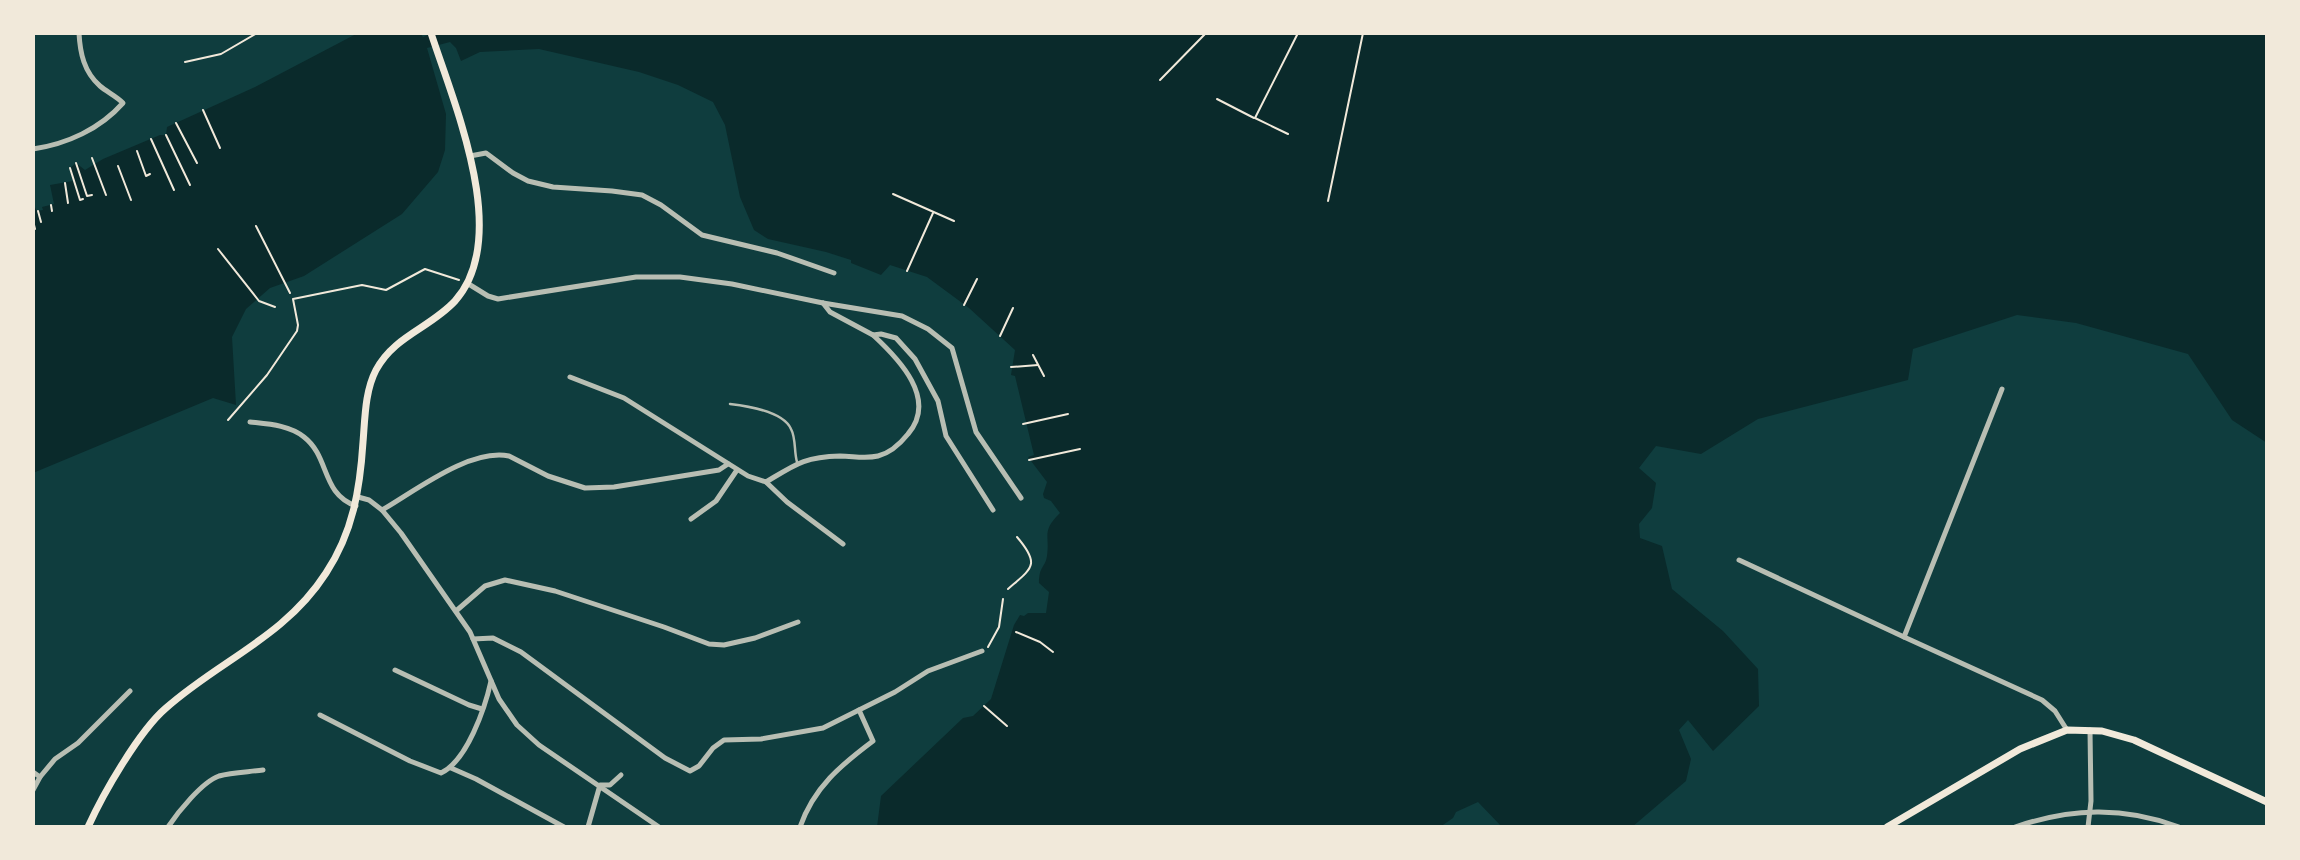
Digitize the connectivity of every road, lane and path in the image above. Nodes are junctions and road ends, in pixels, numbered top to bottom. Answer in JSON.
{"nodes":[{"id":1,"x":79,"y":33,"type":"edge"},
{"id":2,"x":257,"y":33,"type":"edge"},
{"id":3,"x":431,"y":33,"type":"edge"},
{"id":4,"x":1206,"y":33,"type":"edge"},
{"id":5,"x":1298,"y":33,"type":"edge"},
{"id":6,"x":1363,"y":33,"type":"edge"},
{"id":7,"x":185,"y":62,"type":"dead end"},
{"id":8,"x":1160,"y":80,"type":"dead end"},
{"id":9,"x":1217,"y":99,"type":"dead end"},
{"id":10,"x":203,"y":110,"type":"dead end"},
{"id":11,"x":1255,"y":118,"type":"junction"},
{"id":12,"x":176,"y":122,"type":"dead end"},
{"id":13,"x":1288,"y":134,"type":"dead end"},
{"id":14,"x":166,"y":135,"type":"dead end"},
{"id":15,"x":151,"y":139,"type":"dead end"},
{"id":16,"x":220,"y":148,"type":"dead end"},
{"id":17,"x":33,"y":149,"type":"edge"},
{"id":18,"x":137,"y":151,"type":"dead end"},
{"id":19,"x":470,"y":156,"type":"junction"},
{"id":20,"x":92,"y":158,"type":"dead end"},
{"id":21,"x":76,"y":163,"type":"dead end"},
{"id":22,"x":197,"y":163,"type":"dead end"},
{"id":23,"x":118,"y":166,"type":"dead end"},
{"id":24,"x":70,"y":168,"type":"dead end"},
{"id":25,"x":150,"y":174,"type":"dead end"},
{"id":26,"x":65,"y":183,"type":"dead end"},
{"id":27,"x":190,"y":185,"type":"dead end"},
{"id":28,"x":174,"y":190,"type":"dead end"},
{"id":29,"x":893,"y":194,"type":"dead end"},
{"id":30,"x":92,"y":195,"type":"dead end"},
{"id":31,"x":106,"y":195,"type":"dead end"},
{"id":32,"x":83,"y":199,"type":"dead end"},
{"id":33,"x":131,"y":200,"type":"dead end"},
{"id":34,"x":1328,"y":201,"type":"dead end"},
{"id":35,"x":68,"y":203,"type":"dead end"},
{"id":36,"x":51,"y":205,"type":"dead end"},
{"id":37,"x":38,"y":211,"type":"dead end"},
{"id":38,"x":52,"y":211,"type":"dead end"},
{"id":39,"x":934,"y":212,"type":"junction"},
{"id":40,"x":33,"y":221,"type":"edge"},
{"id":41,"x":954,"y":221,"type":"dead end"},
{"id":42,"x":41,"y":222,"type":"dead end"},
{"id":43,"x":256,"y":226,"type":"dead end"},
{"id":44,"x":35,"y":229,"type":"dead end"},
{"id":45,"x":218,"y":248,"type":"dead end"},
{"id":46,"x":907,"y":271,"type":"dead end"},
{"id":47,"x":834,"y":273,"type":"dead end"},
{"id":48,"x":977,"y":279,"type":"dead end"},
{"id":49,"x":467,"y":283,"type":"junction"},
{"id":50,"x":290,"y":293,"type":"dead end"},
{"id":51,"x":823,"y":303,"type":"junction"},
{"id":52,"x":964,"y":305,"type":"dead end"},
{"id":53,"x":275,"y":307,"type":"dead end"},
{"id":54,"x":1013,"y":308,"type":"dead end"},
{"id":55,"x":873,"y":335,"type":"junction"},
{"id":56,"x":1000,"y":336,"type":"dead end"},
{"id":57,"x":1033,"y":355,"type":"dead end"},
{"id":58,"x":1038,"y":365,"type":"junction"},
{"id":59,"x":1011,"y":368,"type":"dead end"},
{"id":60,"x":1044,"y":376,"type":"dead end"},
{"id":61,"x":570,"y":377,"type":"dead end"},
{"id":62,"x":2002,"y":389,"type":"dead end"},
{"id":63,"x":730,"y":404,"type":"dead end"},
{"id":64,"x":1068,"y":414,"type":"dead end"},
{"id":65,"x":229,"y":420,"type":"dead end"},
{"id":66,"x":250,"y":422,"type":"dead end"},
{"id":67,"x":1023,"y":424,"type":"dead end"},
{"id":68,"x":1080,"y":449,"type":"dead end"},
{"id":69,"x":1029,"y":460,"type":"dead end"},
{"id":70,"x":797,"y":462,"type":"junction"},
{"id":71,"x":728,"y":464,"type":"junction"},
{"id":72,"x":737,"y":470,"type":"junction"},
{"id":73,"x":766,"y":482,"type":"junction"},
{"id":74,"x":358,"y":497,"type":"junction"},
{"id":75,"x":1021,"y":498,"type":"dead end"},
{"id":76,"x":356,"y":506,"type":"junction"},
{"id":77,"x":382,"y":510,"type":"junction"},
{"id":78,"x":993,"y":510,"type":"dead end"},
{"id":79,"x":691,"y":520,"type":"dead end"},
{"id":80,"x":1017,"y":537,"type":"dead end"},
{"id":81,"x":843,"y":544,"type":"dead end"},
{"id":82,"x":1739,"y":560,"type":"dead end"},
{"id":83,"x":1007,"y":589,"type":"dead end"},
{"id":84,"x":1003,"y":599,"type":"dead end"},
{"id":85,"x":456,"y":611,"type":"junction"},
{"id":86,"x":798,"y":622,"type":"dead end"},
{"id":87,"x":1016,"y":632,"type":"dead end"},
{"id":88,"x":1904,"y":637,"type":"junction"},
{"id":89,"x":472,"y":639,"type":"junction"},
{"id":90,"x":982,"y":651,"type":"joint"},
{"id":91,"x":1052,"y":652,"type":"dead end"},
{"id":92,"x":396,"y":670,"type":"dead end"},
{"id":93,"x":491,"y":681,"type":"junction"},
{"id":94,"x":130,"y":691,"type":"dead end"},
{"id":95,"x":984,"y":706,"type":"dead end"},
{"id":96,"x":482,"y":709,"type":"junction"},
{"id":97,"x":859,"y":710,"type":"junction"},
{"id":98,"x":320,"y":715,"type":"dead end"},
{"id":99,"x":1007,"y":726,"type":"dead end"},
{"id":100,"x":2067,"y":730,"type":"junction"},
{"id":101,"x":2090,"y":730,"type":"junction"},
{"id":102,"x":451,"y":768,"type":"junction"},
{"id":103,"x":263,"y":770,"type":"dead end"},
{"id":104,"x":33,"y":772,"type":"edge"},
{"id":105,"x":621,"y":775,"type":"dead end"},
{"id":106,"x":40,"y":777,"type":"junction"},
{"id":107,"x":600,"y":785,"type":"junction"},
{"id":108,"x":33,"y":790,"type":"edge"},
{"id":109,"x":2267,"y":802,"type":"edge"},
{"id":110,"x":2090,"y":811,"type":"junction"},
{"id":111,"x":88,"y":827,"type":"edge"},
{"id":112,"x":168,"y":827,"type":"edge"},
{"id":113,"x":564,"y":827,"type":"edge"},
{"id":114,"x":588,"y":827,"type":"edge"},
{"id":115,"x":659,"y":827,"type":"edge"},
{"id":116,"x":800,"y":827,"type":"edge"},
{"id":117,"x":1887,"y":827,"type":"edge"},
{"id":118,"x":2015,"y":827,"type":"edge"},
{"id":119,"x":2088,"y":827,"type":"edge"},
{"id":120,"x":2179,"y":827,"type":"edge"}],
"edges":[{"from":1,"to":17,"type":"street"},
{"from":2,"to":7,"type":"path"},
{"from":3,"to":19,"type":"main road"},
{"from":4,"to":8,"type":"path"},
{"from":5,"to":11,"type":"path"},
{"from":6,"to":34,"type":"path"},
{"from":9,"to":11,"type":"path"},
{"from":10,"to":16,"type":"path"},
{"from":11,"to":13,"type":"path"},
{"from":12,"to":22,"type":"path"},
{"from":14,"to":27,"type":"path"},
{"from":15,"to":28,"type":"path"},
{"from":18,"to":25,"type":"path"},
{"from":19,"to":47,"type":"street"},
{"from":19,"to":49,"type":"main road"},
{"from":20,"to":31,"type":"path"},
{"from":21,"to":30,"type":"path"},
{"from":23,"to":33,"type":"path"},
{"from":24,"to":32,"type":"path"},
{"from":26,"to":35,"type":"path"},
{"from":29,"to":39,"type":"path"},
{"from":36,"to":38,"type":"path"},
{"from":37,"to":42,"type":"path"},
{"from":39,"to":41,"type":"path"},
{"from":39,"to":46,"type":"path"},
{"from":40,"to":44,"type":"path"},
{"from":43,"to":50,"type":"path"},
{"from":45,"to":53,"type":"path"},
{"from":48,"to":52,"type":"path"},
{"from":49,"to":51,"type":"street"},
{"from":49,"to":65,"type":"path"},
{"from":49,"to":74,"type":"main road"},
{"from":51,"to":55,"type":"street"},
{"from":51,"to":75,"type":"street"},
{"from":54,"to":56,"type":"path"},
{"from":55,"to":70,"type":"street"},
{"from":55,"to":78,"type":"street"},
{"from":57,"to":58,"type":"path"},
{"from":58,"to":59,"type":"path"},
{"from":58,"to":60,"type":"path"},
{"from":61,"to":71,"type":"street"},
{"from":62,"to":88,"type":"street"},
{"from":63,"to":70,"type":"lane"},
{"from":64,"to":67,"type":"path"},
{"from":66,"to":76,"type":"street"},
{"from":68,"to":69,"type":"path"},
{"from":70,"to":73,"type":"street"},
{"from":71,"to":72,"type":"street"},
{"from":71,"to":77,"type":"street"},
{"from":72,"to":73,"type":"street"},
{"from":72,"to":79,"type":"street"},
{"from":73,"to":81,"type":"street"},
{"from":74,"to":76,"type":"main road"},
{"from":74,"to":77,"type":"street"},
{"from":76,"to":111,"type":"main road"},
{"from":77,"to":85,"type":"street"},
{"from":80,"to":83,"type":"path"},
{"from":82,"to":88,"type":"street"},
{"from":84,"to":90,"type":"path"},
{"from":85,"to":86,"type":"street"},
{"from":85,"to":89,"type":"street"},
{"from":87,"to":91,"type":"path"},
{"from":88,"to":100,"type":"street"},
{"from":89,"to":93,"type":"street"},
{"from":89,"to":97,"type":"street"},
{"from":90,"to":97,"type":"street"},
{"from":92,"to":96,"type":"street"},
{"from":93,"to":96,"type":"street"},
{"from":93,"to":107,"type":"street"},
{"from":94,"to":106,"type":"street"},
{"from":95,"to":99,"type":"path"},
{"from":96,"to":102,"type":"street"},
{"from":97,"to":116,"type":"street"},
{"from":98,"to":102,"type":"street"},
{"from":100,"to":101,"type":"main road"},
{"from":100,"to":117,"type":"main road"},
{"from":101,"to":109,"type":"main road"},
{"from":101,"to":110,"type":"street"},
{"from":102,"to":113,"type":"street"},
{"from":103,"to":112,"type":"street"},
{"from":104,"to":106,"type":"street"},
{"from":105,"to":107,"type":"street"},
{"from":106,"to":108,"type":"street"},
{"from":107,"to":114,"type":"street"},
{"from":107,"to":115,"type":"street"},
{"from":110,"to":118,"type":"street"},
{"from":110,"to":119,"type":"street"},
{"from":110,"to":120,"type":"street"}]}
